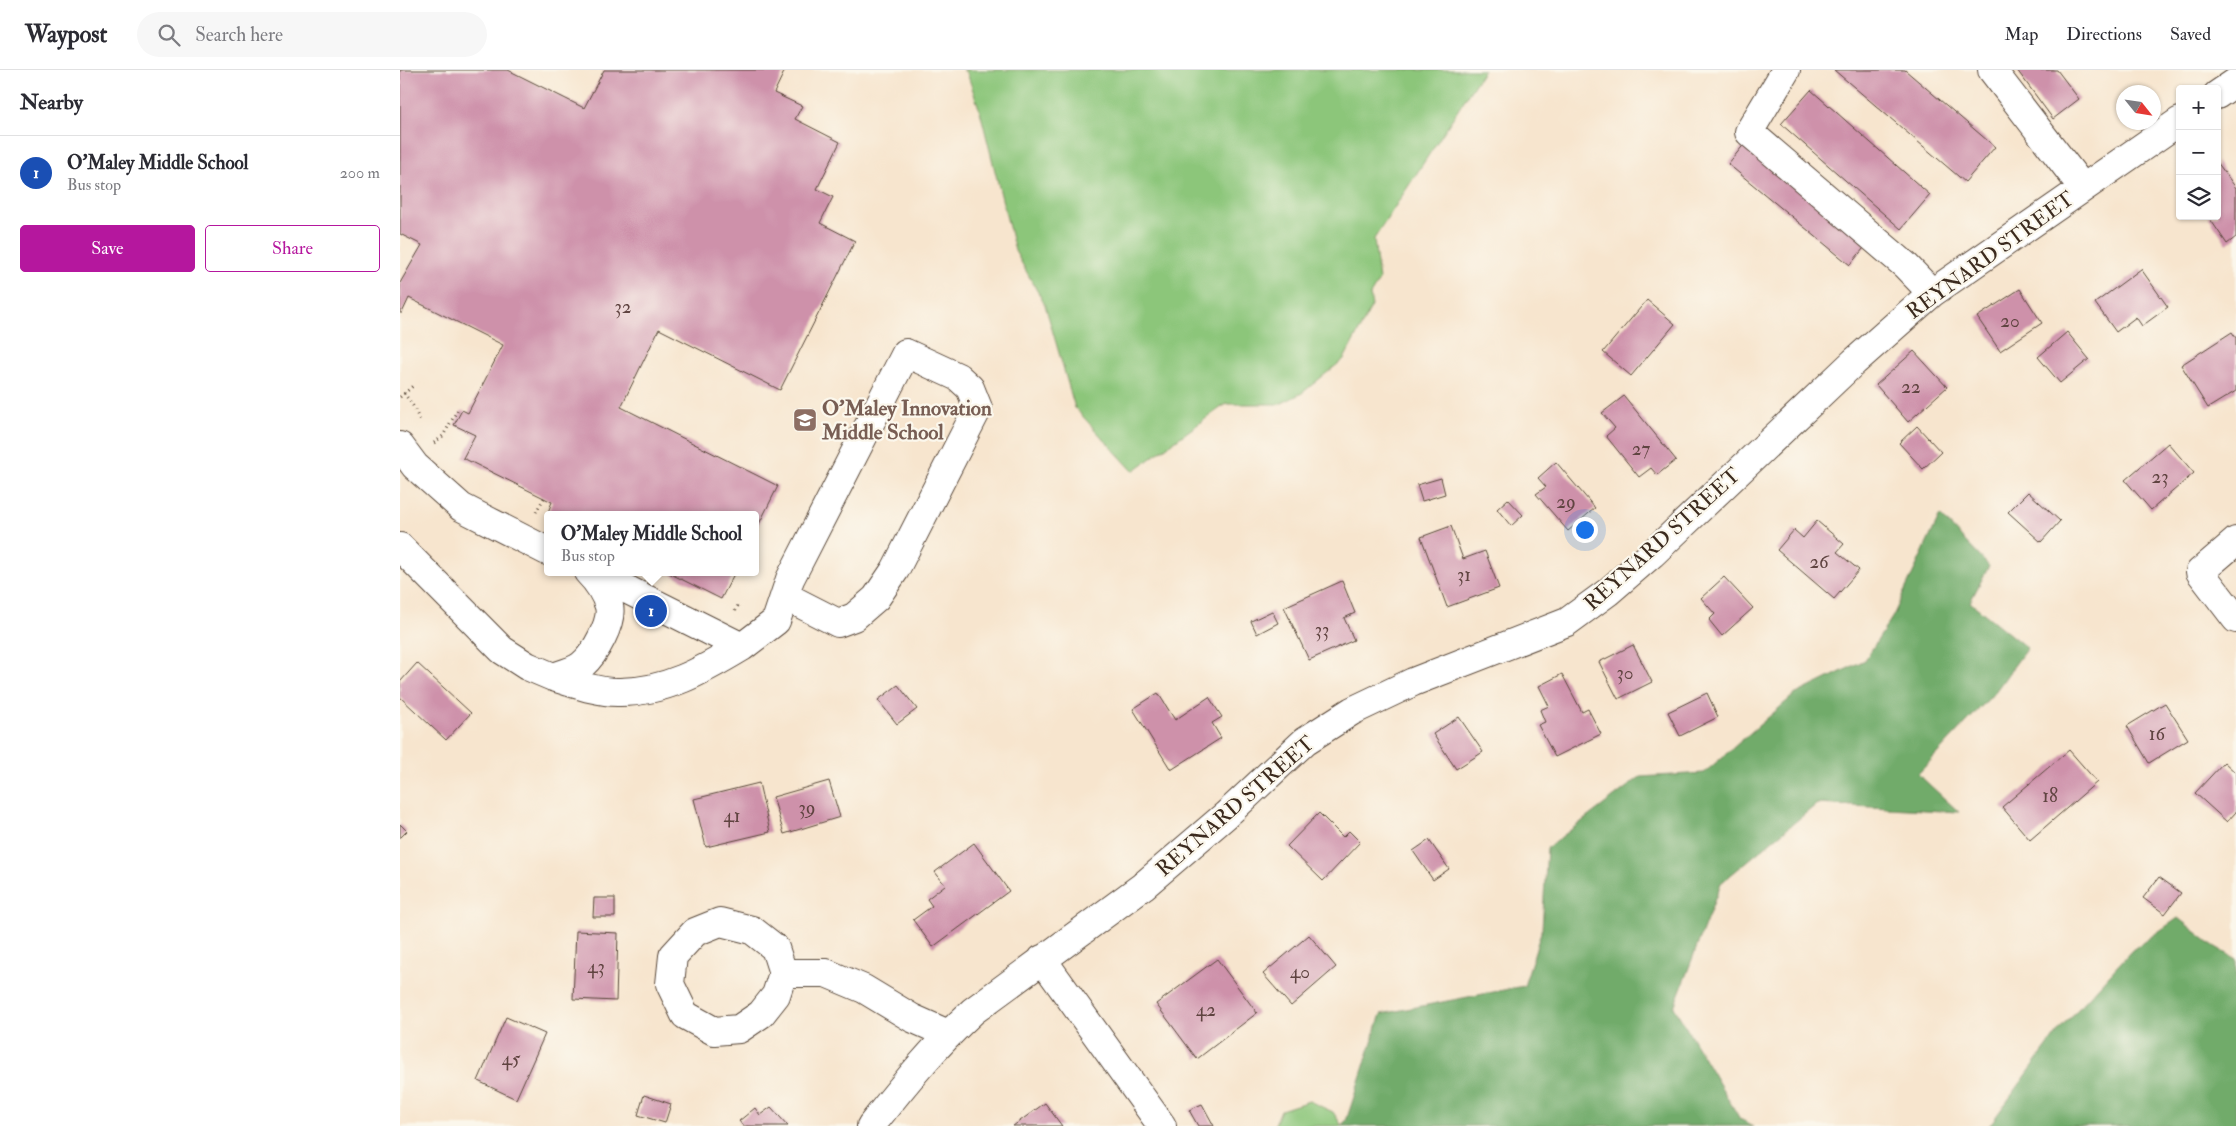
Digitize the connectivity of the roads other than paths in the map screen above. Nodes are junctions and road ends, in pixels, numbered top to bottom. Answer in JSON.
{"nodes":[{"id":1,"x":1786,"y":70,"type":"edge"},
{"id":2,"x":1992,"y":70,"type":"edge"},
{"id":3,"x":2236,"y":82,"type":"edge"},
{"id":4,"x":2221,"y":92,"type":"edge"},
{"id":5,"x":2176,"y":124,"type":"edge"},
{"id":6,"x":2083,"y":188,"type":"junction"},
{"id":7,"x":1932,"y":293,"type":"junction"},
{"id":8,"x":400,"y":446,"type":"edge"},
{"id":9,"x":2236,"y":541,"type":"edge"},
{"id":10,"x":400,"y":547,"type":"edge"},
{"id":11,"x":544,"y":549,"type":"edge"},
{"id":12,"x":593,"y":576,"type":"edge"},
{"id":13,"x":598,"y":576,"type":"edge"},
{"id":14,"x":785,"y":596,"type":"junction"},
{"id":15,"x":2236,"y":619,"type":"edge"},
{"id":16,"x":742,"y":647,"type":"junction"},
{"id":17,"x":553,"y":677,"type":"junction"},
{"id":18,"x":1042,"y":959,"type":"junction"},
{"id":19,"x":783,"y":972,"type":"dead end"},
{"id":20,"x":948,"y":1034,"type":"junction"},
{"id":21,"x":871,"y":1126,"type":"edge"},
{"id":22,"x":1162,"y":1126,"type":"edge"}],
"edges":[{"from":1,"to":7,"type":"street"},
{"from":2,"to":6,"type":"street"},
{"from":3,"to":4,"type":"street"},
{"from":5,"to":6,"type":"street","name":"REYNARD STREET"},
{"from":6,"to":7,"type":"street","name":"REYNARD STREET"},
{"from":7,"to":18,"type":"street","name":"REYNARD STREET"},
{"from":8,"to":11,"type":"street"},
{"from":9,"to":15,"type":"street"},
{"from":10,"to":17,"type":"street"},
{"from":12,"to":17,"type":"street"},
{"from":13,"to":16,"type":"street"},
{"from":14,"to":14,"type":"street"},
{"from":14,"to":16,"type":"street"},
{"from":16,"to":17,"type":"street"},
{"from":18,"to":20,"type":"street","name":"REYNARD STREET"},
{"from":18,"to":22,"type":"street"},
{"from":19,"to":20,"type":"street"},
{"from":20,"to":21,"type":"street","name":"REYNARD STREET"}]}
